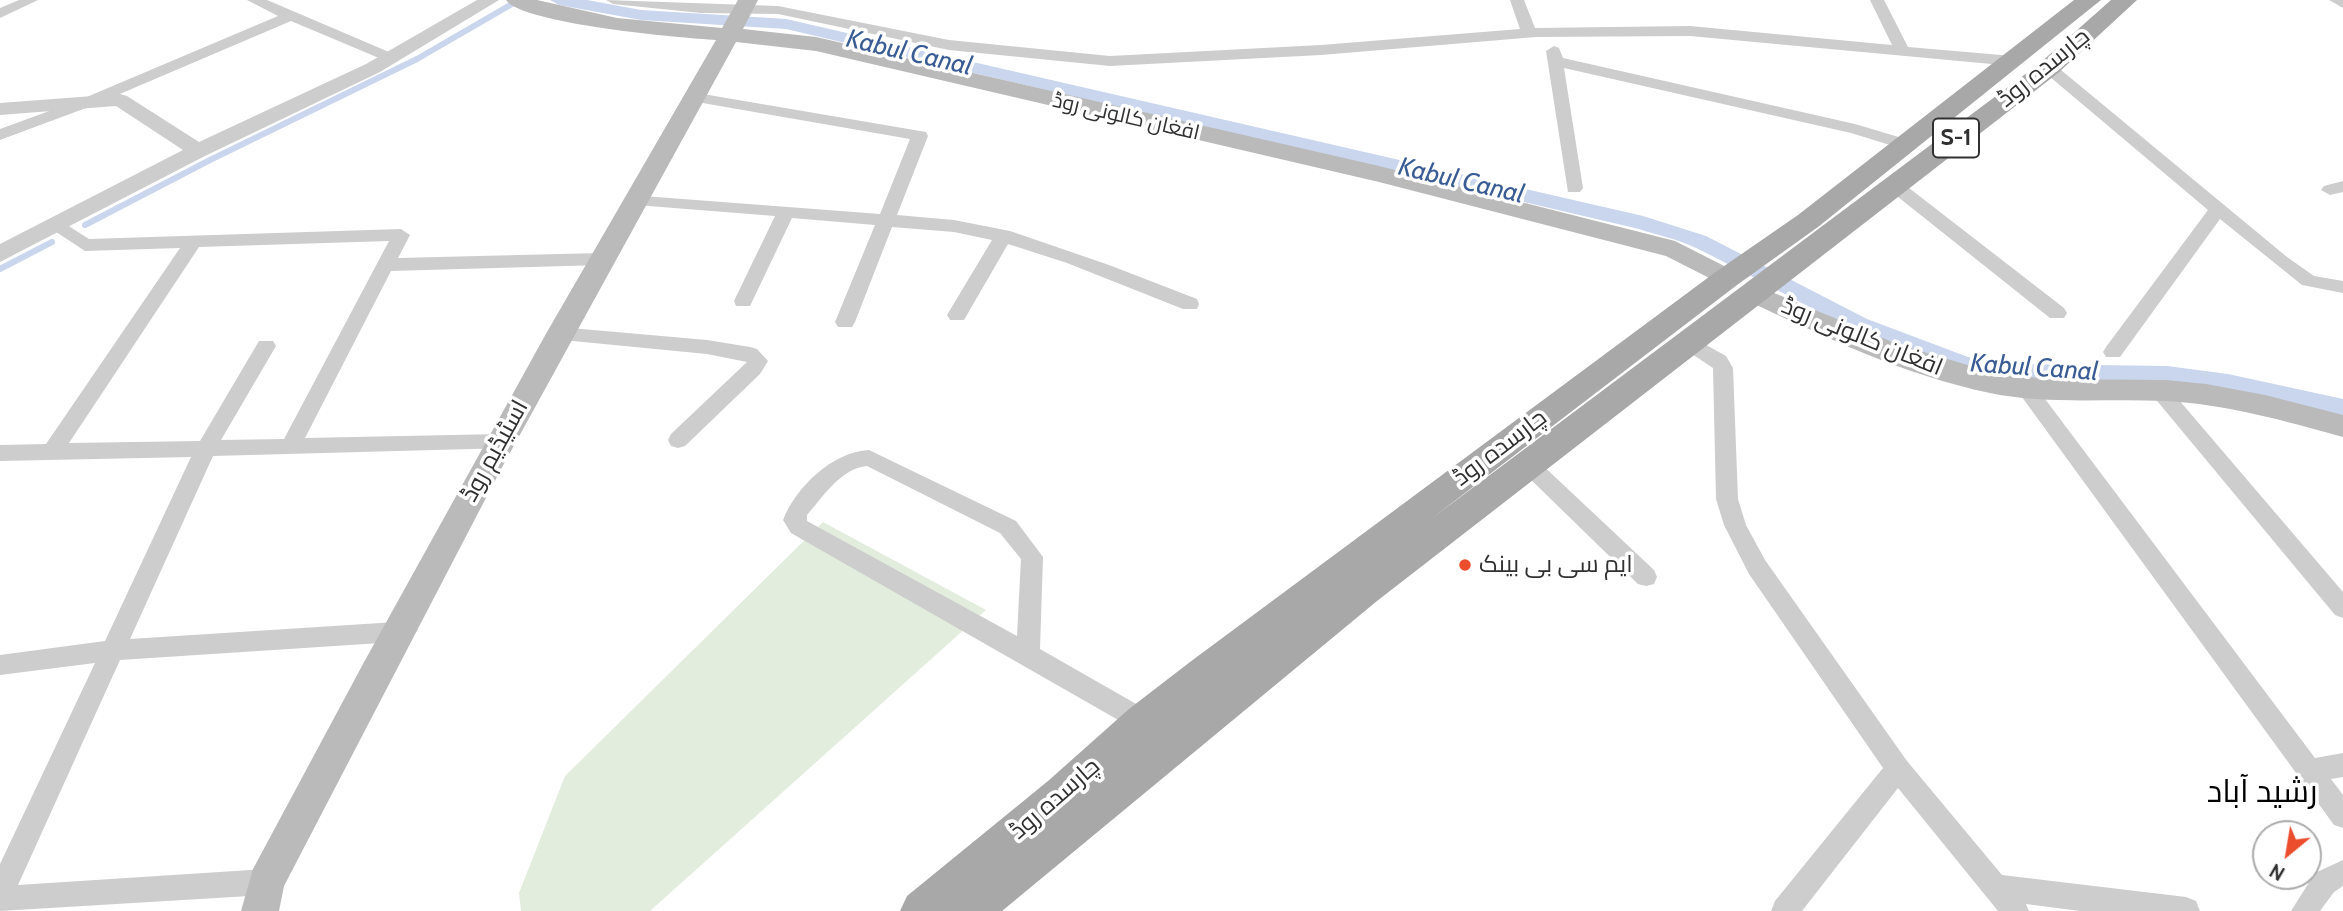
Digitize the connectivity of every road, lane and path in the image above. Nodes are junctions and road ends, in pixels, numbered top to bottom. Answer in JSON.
{"nodes":[{"id":1,"x":31,"y":0,"type":"edge"},
{"id":2,"x":254,"y":0,"type":"edge"},
{"id":3,"x":490,"y":0,"type":"edge"},
{"id":4,"x":613,"y":0,"type":"edge"},
{"id":5,"x":1517,"y":0,"type":"edge"},
{"id":6,"x":1877,"y":0,"type":"edge"},
{"id":7,"x":2089,"y":0,"type":"edge"},
{"id":8,"x":2125,"y":0,"type":"edge"},
{"id":9,"x":2336,"y":0,"type":"edge"},
{"id":10,"x":520,"y":1,"type":"edge"},
{"id":11,"x":2343,"y":4,"type":"edge"},
{"id":12,"x":0,"y":14,"type":"edge"},
{"id":13,"x":290,"y":16,"type":"junction"},
{"id":14,"x":738,"y":19,"type":"edge"},
{"id":15,"x":1551,"y":32,"type":"junction"},
{"id":16,"x":1529,"y":33,"type":"junction"},
{"id":17,"x":1903,"y":51,"type":"junction"},
{"id":18,"x":391,"y":58,"type":"junction"},
{"id":19,"x":1556,"y":61,"type":"junction"},
{"id":20,"x":2013,"y":61,"type":"junction"},
{"id":21,"x":2049,"y":68,"type":"junction"},
{"id":22,"x":696,"y":98,"type":"junction"},
{"id":23,"x":88,"y":102,"type":"junction"},
{"id":24,"x":0,"y":109,"type":"edge"},
{"id":25,"x":0,"y":135,"type":"edge"},
{"id":26,"x":1906,"y":145,"type":"junction"},
{"id":27,"x":198,"y":151,"type":"junction"},
{"id":28,"x":1894,"y":185,"type":"junction"},
{"id":29,"x":1574,"y":188,"type":"dead end"},
{"id":30,"x":636,"y":199,"type":"junction"},
{"id":31,"x":2219,"y":208,"type":"junction"},
{"id":32,"x":786,"y":212,"type":"junction"},
{"id":33,"x":885,"y":220,"type":"junction"},
{"id":34,"x":56,"y":224,"type":"junction"},
{"id":35,"x":1004,"y":235,"type":"junction"},
{"id":36,"x":194,"y":241,"type":"junction"},
{"id":37,"x":0,"y":254,"type":"edge"},
{"id":38,"x":601,"y":259,"type":"junction"},
{"id":39,"x":385,"y":265,"type":"junction"},
{"id":40,"x":1755,"y":276,"type":"junction"},
{"id":41,"x":2343,"y":287,"type":"edge"},
{"id":42,"x":743,"y":301,"type":"dead end"},
{"id":43,"x":1190,"y":304,"type":"dead end"},
{"id":44,"x":2057,"y":313,"type":"dead end"},
{"id":45,"x":957,"y":315,"type":"dead end"},
{"id":46,"x":845,"y":322,"type":"dead end"},
{"id":47,"x":559,"y":334,"type":"junction"},
{"id":48,"x":1690,"y":343,"type":"junction"},
{"id":49,"x":266,"y":346,"type":"dead end"},
{"id":50,"x":2113,"y":352,"type":"dead end"},
{"id":51,"x":2026,"y":388,"type":"junction"},
{"id":52,"x":2161,"y":391,"type":"junction"},
{"id":53,"x":2343,"y":426,"type":"edge"},
{"id":54,"x":678,"y":440,"type":"dead end"},
{"id":55,"x":501,"y":442,"type":"junction"},
{"id":56,"x":291,"y":446,"type":"junction"},
{"id":57,"x":206,"y":448,"type":"junction"},
{"id":58,"x":52,"y":452,"type":"junction"},
{"id":59,"x":0,"y":453,"type":"edge"},
{"id":60,"x":1530,"y":466,"type":"junction"},
{"id":61,"x":1646,"y":578,"type":"dead end"},
{"id":62,"x":2343,"y":608,"type":"edge"},
{"id":63,"x":396,"y":632,"type":"junction"},
{"id":64,"x":113,"y":650,"type":"junction"},
{"id":65,"x":1028,"y":654,"type":"junction"},
{"id":66,"x":0,"y":665,"type":"edge"},
{"id":67,"x":1156,"y":734,"type":"junction"},
{"id":68,"x":2343,"y":765,"type":"edge"},
{"id":69,"x":1898,"y":769,"type":"junction"},
{"id":70,"x":2309,"y":771,"type":"junction"},
{"id":71,"x":2343,"y":816,"type":"edge"},
{"id":72,"x":2343,"y":873,"type":"edge"},
{"id":73,"x":1996,"y":887,"type":"junction"},
{"id":74,"x":0,"y":894,"type":"edge"},
{"id":75,"x":263,"y":897,"type":"edge"},
{"id":76,"x":0,"y":900,"type":"edge"},
{"id":77,"x":922,"y":911,"type":"edge"},
{"id":78,"x":969,"y":911,"type":"edge"},
{"id":79,"x":1785,"y":911,"type":"edge"},
{"id":80,"x":2015,"y":911,"type":"edge"},
{"id":81,"x":2186,"y":911,"type":"edge"},
{"id":82,"x":2305,"y":911,"type":"edge"}],
"edges":[{"from":1,"to":12,"type":"street"},
{"from":2,"to":13,"type":"street"},
{"from":3,"to":18,"type":"street"},
{"from":4,"to":14,"type":"street"},
{"from":5,"to":16,"type":"street"},
{"from":6,"to":17,"type":"street"},
{"from":7,"to":20,"type":"main road","name":"چارسدہ روڈ","number":"S-1"},
{"from":8,"to":21,"type":"main road","name":"چارسدہ روڈ","number":"S-1"},
{"from":9,"to":11,"type":"street"},
{"from":10,"to":14,"type":"main road","name":"افغان کالونی روڈ"},
{"from":13,"to":18,"type":"street"},
{"from":13,"to":23,"type":"street"},
{"from":14,"to":16,"type":"street"},
{"from":14,"to":22,"type":"main road","name":"اسٹیڈیم روڈ"},
{"from":14,"to":40,"type":"main road","name":"افغان کالونی روڈ"},
{"from":15,"to":16,"type":"street"},
{"from":15,"to":17,"type":"street"},
{"from":15,"to":19,"type":"street"},
{"from":17,"to":20,"type":"street"},
{"from":18,"to":27,"type":"street"},
{"from":19,"to":26,"type":"street"},
{"from":19,"to":29,"type":"street"},
{"from":20,"to":26,"type":"main road","name":"چارسدہ روڈ","number":"S-1"},
{"from":21,"to":28,"type":"main road","name":"چارسدہ روڈ","number":"S-1"},
{"from":21,"to":31,"type":"street"},
{"from":22,"to":30,"type":"main road","name":"اسٹیڈیم روڈ"},
{"from":22,"to":33,"type":"street"},
{"from":23,"to":24,"type":"street"},
{"from":23,"to":25,"type":"street"},
{"from":23,"to":27,"type":"street"},
{"from":26,"to":40,"type":"main road","name":"چارسدہ روڈ","number":"S-1"},
{"from":27,"to":34,"type":"street"},
{"from":28,"to":40,"type":"main road","name":"چارسدہ روڈ","number":"S-1"},
{"from":28,"to":44,"type":"street"},
{"from":30,"to":32,"type":"street"},
{"from":30,"to":38,"type":"main road","name":"اسٹیڈیم روڈ"},
{"from":31,"to":41,"type":"street"},
{"from":31,"to":50,"type":"street"},
{"from":32,"to":33,"type":"street"},
{"from":32,"to":42,"type":"street"},
{"from":33,"to":35,"type":"street"},
{"from":33,"to":46,"type":"street"},
{"from":34,"to":36,"type":"street"},
{"from":34,"to":37,"type":"street"},
{"from":35,"to":43,"type":"street"},
{"from":35,"to":45,"type":"street"},
{"from":36,"to":39,"type":"street"},
{"from":36,"to":58,"type":"street"},
{"from":38,"to":39,"type":"street"},
{"from":38,"to":47,"type":"main road","name":"اسٹیڈیم روڈ"},
{"from":39,"to":56,"type":"street"},
{"from":40,"to":48,"type":"main road","name":"چارسدہ روڈ"},
{"from":40,"to":51,"type":"main road","name":"افغان کالونی روڈ"},
{"from":40,"to":67,"type":"main road","name":"چارسدہ روڈ"},
{"from":47,"to":54,"type":"street"},
{"from":47,"to":55,"type":"main road","name":"اسٹیڈیم روڈ"},
{"from":48,"to":60,"type":"main road","name":"چارسدہ روڈ"},
{"from":48,"to":69,"type":"street"},
{"from":49,"to":57,"type":"street"},
{"from":51,"to":52,"type":"main road","name":"افغان کالونی روڈ"},
{"from":51,"to":70,"type":"street"},
{"from":52,"to":53,"type":"main road","name":"افغان کالونی روڈ"},
{"from":52,"to":62,"type":"street"},
{"from":55,"to":56,"type":"street"},
{"from":55,"to":63,"type":"main road","name":"اسٹیڈیم روڈ"},
{"from":56,"to":57,"type":"street"},
{"from":57,"to":58,"type":"street"},
{"from":57,"to":64,"type":"street"},
{"from":58,"to":59,"type":"street"},
{"from":60,"to":61,"type":"street"},
{"from":60,"to":67,"type":"main road","name":"چارسدہ روڈ"},
{"from":63,"to":64,"type":"street"},
{"from":63,"to":75,"type":"main road","name":"اسٹیڈیم روڈ"},
{"from":64,"to":66,"type":"street"},
{"from":64,"to":74,"type":"street"},
{"from":65,"to":65,"type":"street"},
{"from":65,"to":67,"type":"street"},
{"from":67,"to":77,"type":"main road","name":"چارسدہ روڈ"},
{"from":67,"to":78,"type":"main road","name":"چارسدہ روڈ"},
{"from":68,"to":70,"type":"street"},
{"from":69,"to":73,"type":"street"},
{"from":69,"to":79,"type":"street"},
{"from":70,"to":71,"type":"street"},
{"from":72,"to":82,"type":"street"},
{"from":73,"to":80,"type":"street"},
{"from":73,"to":81,"type":"street"},
{"from":75,"to":76,"type":"street"}]}
